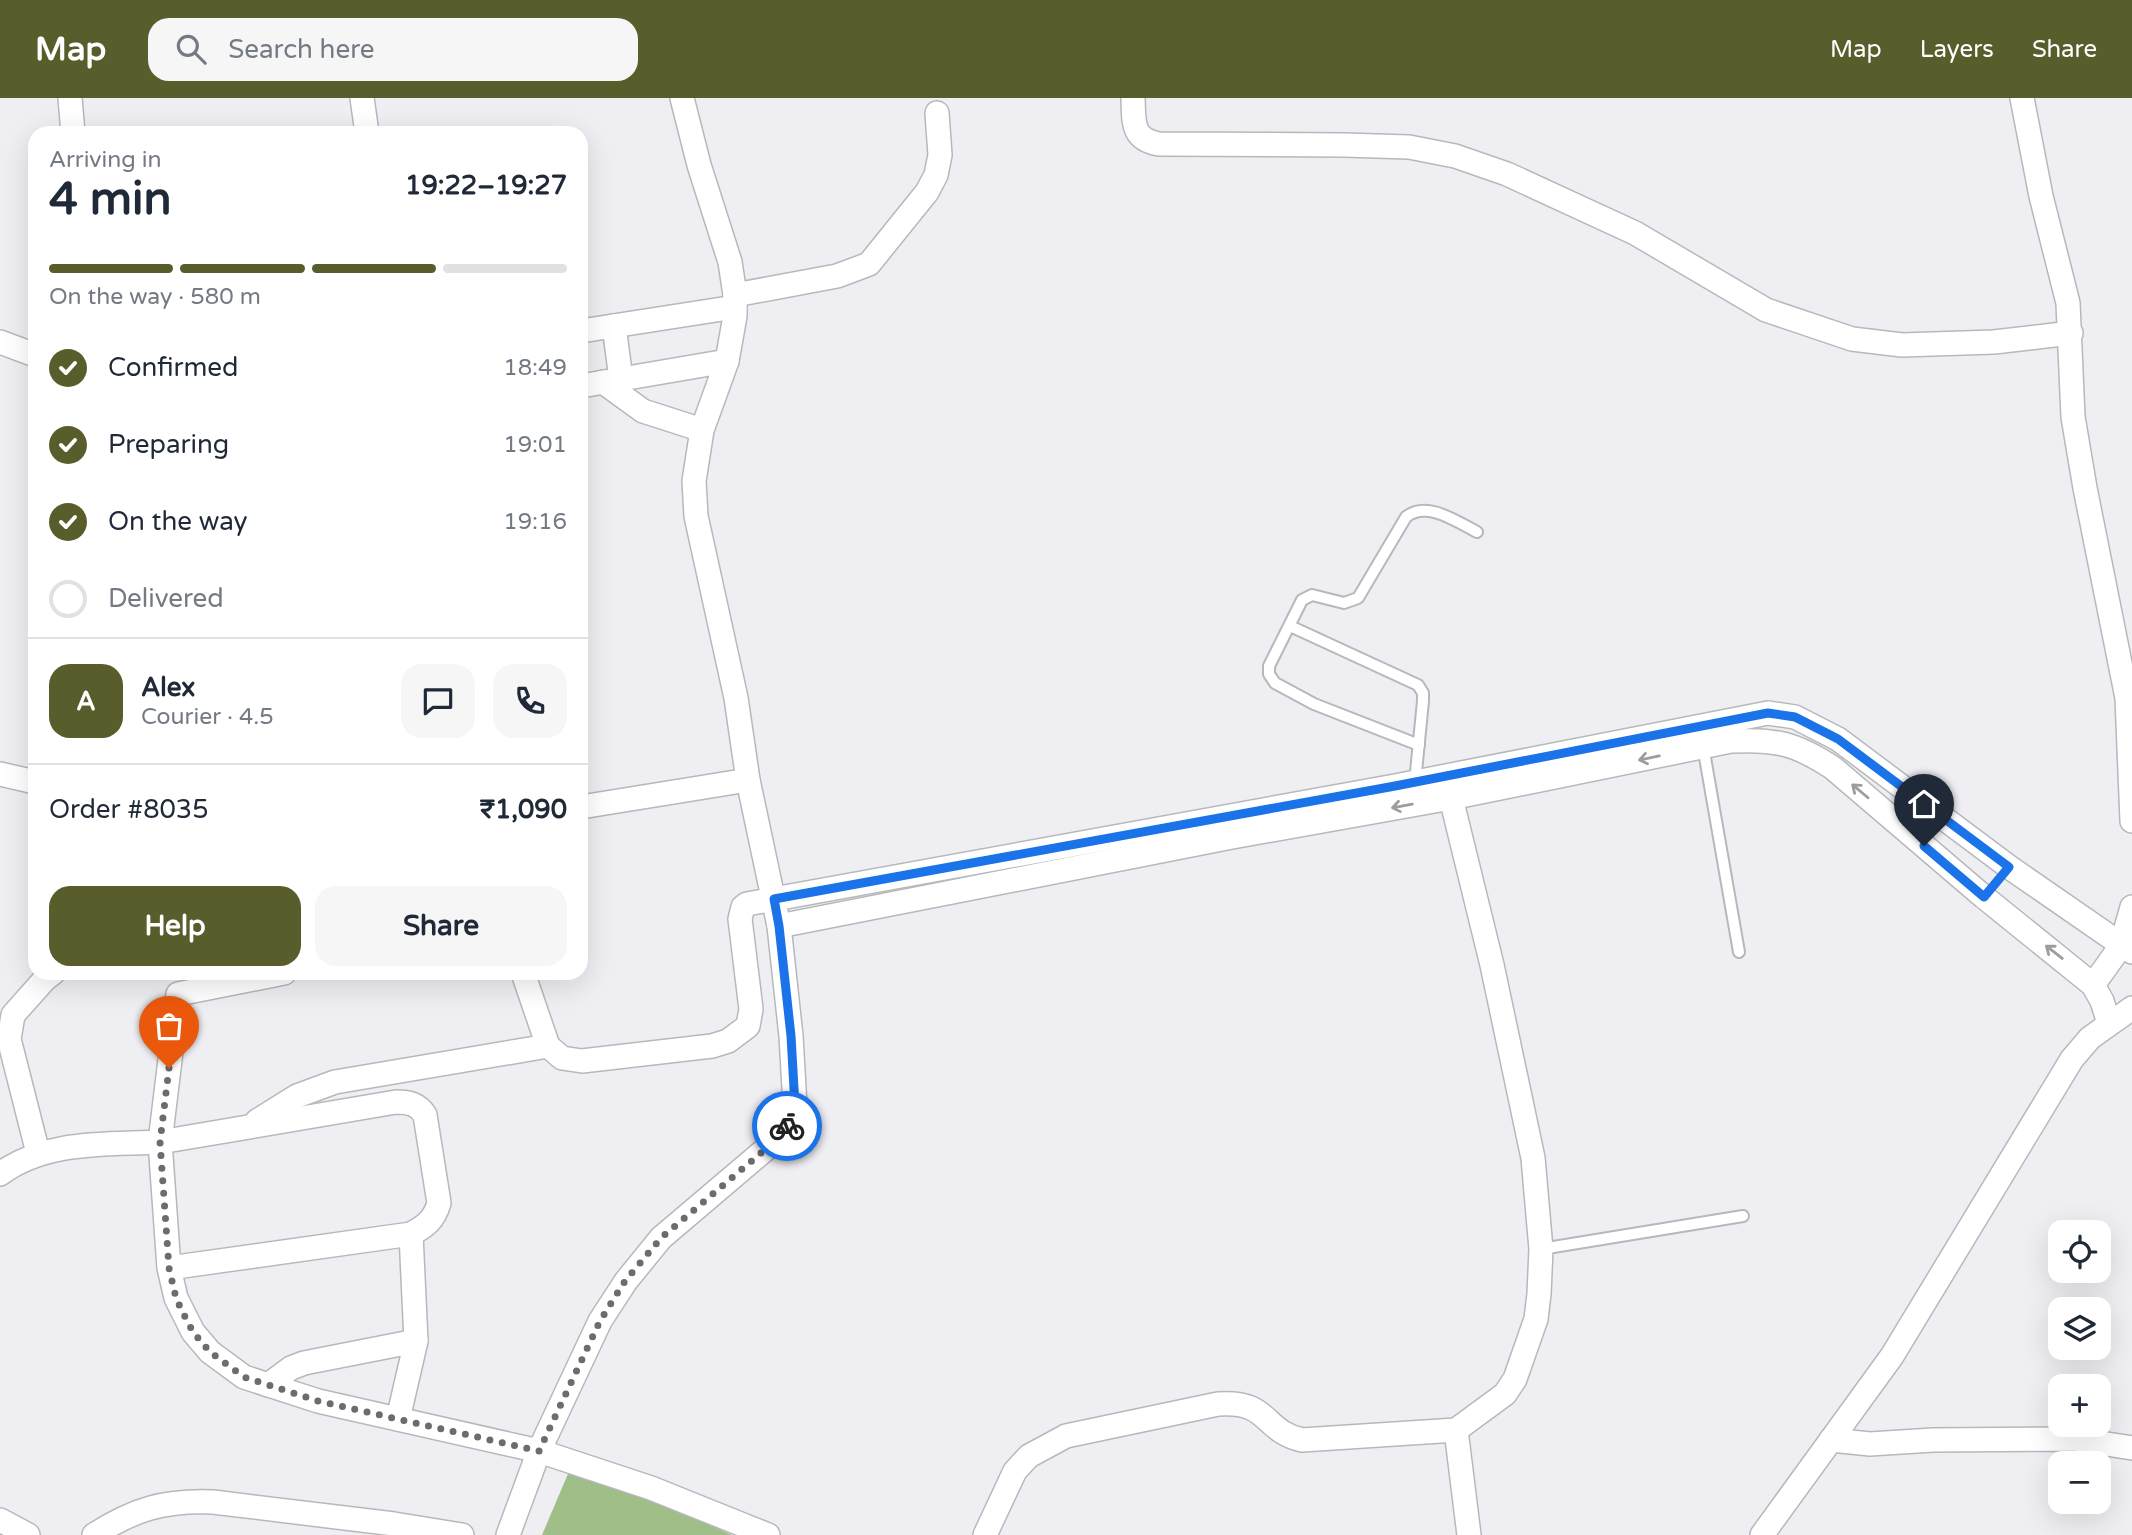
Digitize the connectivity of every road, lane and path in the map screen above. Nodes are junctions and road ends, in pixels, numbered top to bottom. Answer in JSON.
{"nodes":[{"id":1,"x":70,"y":98,"type":"edge"},
{"id":2,"x":362,"y":98,"type":"edge"},
{"id":3,"x":1133,"y":98,"type":"edge"},
{"id":4,"x":2022,"y":98,"type":"edge"},
{"id":5,"x":686,"y":100,"type":"edge"},
{"id":6,"x":937,"y":113,"type":"dead end"},
{"id":7,"x":72,"y":126,"type":"edge"},
{"id":8,"x":366,"y":126,"type":"edge"},
{"id":9,"x":735,"y":301,"type":"junction"},
{"id":10,"x":614,"y":326,"type":"junction"},
{"id":11,"x":588,"y":330,"type":"edge"},
{"id":12,"x":2071,"y":333,"type":"junction"},
{"id":13,"x":0,"y":342,"type":"edge"},
{"id":14,"x":28,"y":352,"type":"edge"},
{"id":15,"x":727,"y":361,"type":"junction"},
{"id":16,"x":602,"y":382,"type":"edge"},
{"id":17,"x":702,"y":430,"type":"junction"},
{"id":18,"x":1477,"y":532,"type":"dead end"},
{"id":19,"x":1290,"y":626,"type":"junction"},
{"id":20,"x":1701,"y":736,"type":"junction"},
{"id":21,"x":1419,"y":745,"type":"junction"},
{"id":22,"x":1469,"y":771,"type":"junction"},
{"id":23,"x":0,"y":774,"type":"edge"},
{"id":24,"x":28,"y":780,"type":"edge"},
{"id":25,"x":748,"y":780,"type":"junction"},
{"id":26,"x":1415,"y":782,"type":"junction"},
{"id":27,"x":1475,"y":793,"type":"junction"},
{"id":28,"x":1451,"y":798,"type":"junction"},
{"id":29,"x":588,"y":806,"type":"edge"},
{"id":30,"x":2132,"y":821,"type":"edge"},
{"id":31,"x":2009,"y":867,"type":"junction"},
{"id":32,"x":1984,"y":897,"type":"junction"},
{"id":33,"x":774,"y":899,"type":"junction"},
{"id":34,"x":2132,"y":906,"type":"edge"},
{"id":35,"x":779,"y":926,"type":"junction"},
{"id":36,"x":2127,"y":949,"type":"edge"},
{"id":37,"x":1739,"y":951,"type":"dead end"},
{"id":38,"x":44,"y":980,"type":"edge"},
{"id":39,"x":216,"y":980,"type":"edge"},
{"id":40,"x":525,"y":980,"type":"edge"},
{"id":41,"x":177,"y":984,"type":"edge"},
{"id":42,"x":2093,"y":985,"type":"junction"},
{"id":43,"x":2132,"y":1008,"type":"edge"},
{"id":44,"x":2109,"y":1023,"type":"junction"},
{"id":45,"x":548,"y":1046,"type":"junction"},
{"id":46,"x":248,"y":1126,"type":"junction"},
{"id":47,"x":160,"y":1142,"type":"junction"},
{"id":48,"x":38,"y":1153,"type":"junction"},
{"id":49,"x":0,"y":1174,"type":"edge"},
{"id":50,"x":1743,"y":1216,"type":"dead end"},
{"id":51,"x":411,"y":1234,"type":"junction"},
{"id":52,"x":1541,"y":1249,"type":"junction"},
{"id":53,"x":169,"y":1268,"type":"junction"},
{"id":54,"x":416,"y":1341,"type":"junction"},
{"id":55,"x":268,"y":1385,"type":"junction"},
{"id":56,"x":398,"y":1419,"type":"junction"},
{"id":57,"x":1456,"y":1430,"type":"junction"},
{"id":58,"x":1831,"y":1440,"type":"junction"},
{"id":59,"x":2132,"y":1448,"type":"edge"},
{"id":60,"x":539,"y":1451,"type":"junction"},
{"id":61,"x":0,"y":1520,"type":"edge"},
{"id":62,"x":28,"y":1535,"type":"edge"},
{"id":63,"x":94,"y":1535,"type":"edge"},
{"id":64,"x":462,"y":1535,"type":"edge"},
{"id":65,"x":508,"y":1535,"type":"edge"},
{"id":66,"x":768,"y":1535,"type":"edge"},
{"id":67,"x":985,"y":1535,"type":"edge"},
{"id":68,"x":1469,"y":1535,"type":"edge"},
{"id":69,"x":1762,"y":1535,"type":"edge"}],
"edges":[{"from":1,"to":7,"type":"street"},
{"from":2,"to":8,"type":"street"},
{"from":3,"to":12,"type":"street"},
{"from":4,"to":12,"type":"street"},
{"from":5,"to":9,"type":"street"},
{"from":6,"to":9,"type":"street"},
{"from":9,"to":10,"type":"street"},
{"from":9,"to":15,"type":"street"},
{"from":10,"to":11,"type":"street"},
{"from":10,"to":16,"type":"street"},
{"from":12,"to":30,"type":"street"},
{"from":13,"to":14,"type":"street"},
{"from":15,"to":16,"type":"street"},
{"from":15,"to":17,"type":"street"},
{"from":16,"to":17,"type":"street"},
{"from":17,"to":25,"type":"street"},
{"from":18,"to":19,"type":"lane"},
{"from":19,"to":21,"type":"lane"},
{"from":19,"to":21,"type":"lane"},
{"from":20,"to":22,"type":"street"},
{"from":20,"to":27,"type":"street","one_way":true},
{"from":20,"to":31,"type":"street"},
{"from":32,"to":20,"type":"street","one_way":true},
{"from":20,"to":37,"type":"lane"},
{"from":21,"to":26,"type":"lane"},
{"from":22,"to":26,"type":"street"},
{"from":22,"to":27,"type":"street"},
{"from":23,"to":24,"type":"street"},
{"from":25,"to":29,"type":"street"},
{"from":25,"to":33,"type":"street"},
{"from":26,"to":33,"type":"street"},
{"from":27,"to":28,"type":"street"},
{"from":28,"to":35,"type":"street","one_way":true},
{"from":28,"to":52,"type":"street"},
{"from":31,"to":32,"type":"street"},
{"from":31,"to":36,"type":"street"},
{"from":42,"to":32,"type":"street","one_way":true},
{"from":33,"to":35,"type":"street"},
{"from":33,"to":45,"type":"street"},
{"from":34,"to":36,"type":"street"},
{"from":35,"to":60,"type":"street"},
{"from":36,"to":42,"type":"street"},
{"from":38,"to":48,"type":"street"},
{"from":39,"to":41,"type":"street"},
{"from":40,"to":45,"type":"street"},
{"from":41,"to":47,"type":"street"},
{"from":42,"to":44,"type":"street"},
{"from":43,"to":44,"type":"street"},
{"from":44,"to":58,"type":"street"},
{"from":45,"to":46,"type":"street"},
{"from":46,"to":47,"type":"street"},
{"from":46,"to":51,"type":"street"},
{"from":47,"to":48,"type":"street"},
{"from":47,"to":53,"type":"street"},
{"from":48,"to":49,"type":"street"},
{"from":50,"to":52,"type":"lane"},
{"from":51,"to":53,"type":"street"},
{"from":51,"to":54,"type":"street"},
{"from":52,"to":57,"type":"street"},
{"from":53,"to":55,"type":"street"},
{"from":54,"to":55,"type":"street"},
{"from":54,"to":56,"type":"street"},
{"from":55,"to":56,"type":"street"},
{"from":56,"to":60,"type":"street"},
{"from":57,"to":67,"type":"street"},
{"from":57,"to":68,"type":"street"},
{"from":58,"to":59,"type":"street"},
{"from":58,"to":69,"type":"street"},
{"from":60,"to":65,"type":"street"},
{"from":60,"to":66,"type":"street"},
{"from":61,"to":62,"type":"street"},
{"from":63,"to":64,"type":"street"}]}
